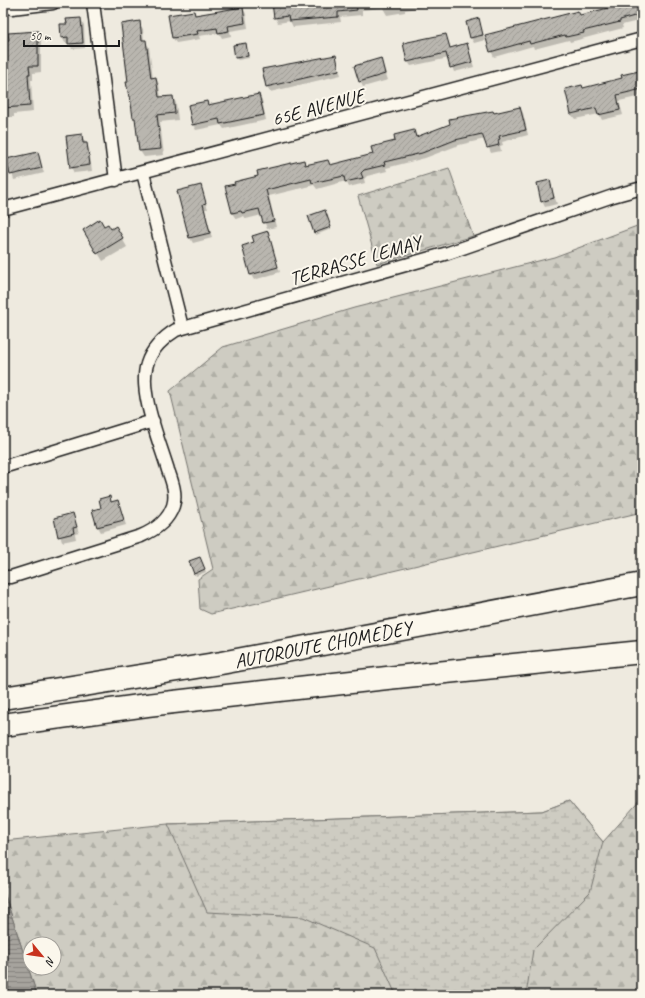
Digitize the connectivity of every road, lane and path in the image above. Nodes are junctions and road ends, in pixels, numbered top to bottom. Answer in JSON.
{"nodes":[{"id":1,"x":53,"y":3,"type":"edge"},
{"id":2,"x":93,"y":3,"type":"edge"},
{"id":3,"x":12,"y":8,"type":"dead end"},
{"id":4,"x":642,"y":39,"type":"edge"},
{"id":5,"x":143,"y":173,"type":"junction"},
{"id":6,"x":116,"y":180,"type":"junction"},
{"id":7,"x":642,"y":188,"type":"edge"},
{"id":8,"x":3,"y":209,"type":"edge"},
{"id":9,"x":182,"y":327,"type":"junction"},
{"id":10,"x":153,"y":422,"type":"junction"},
{"id":11,"x":3,"y":467,"type":"edge"},
{"id":12,"x":3,"y":577,"type":"edge"},
{"id":13,"x":642,"y":584,"type":"edge"},
{"id":14,"x":642,"y":652,"type":"edge"},
{"id":15,"x":3,"y":698,"type":"edge"},
{"id":16,"x":3,"y":725,"type":"edge"}],
"edges":[{"from":1,"to":3,"type":"street"},
{"from":2,"to":6,"type":"street"},
{"from":4,"to":5,"type":"street","name":"65E AVENUE"},
{"from":5,"to":6,"type":"street","name":"65E AVENUE"},
{"from":5,"to":9,"type":"street"},
{"from":6,"to":8,"type":"street","name":"65E AVENUE"},
{"from":7,"to":9,"type":"street","name":"TERRASSE LEMAY"},
{"from":9,"to":10,"type":"street","name":"TERRASSE LEMAY"},
{"from":10,"to":11,"type":"street"},
{"from":10,"to":12,"type":"street","name":"TERRASSE LEMAY"},
{"from":13,"to":15,"type":"highway","name":"AUTOROUTE CHOMEDEY"},
{"from":14,"to":16,"type":"highway","name":"AUTOROUTE CHOMEDEY"}]}
